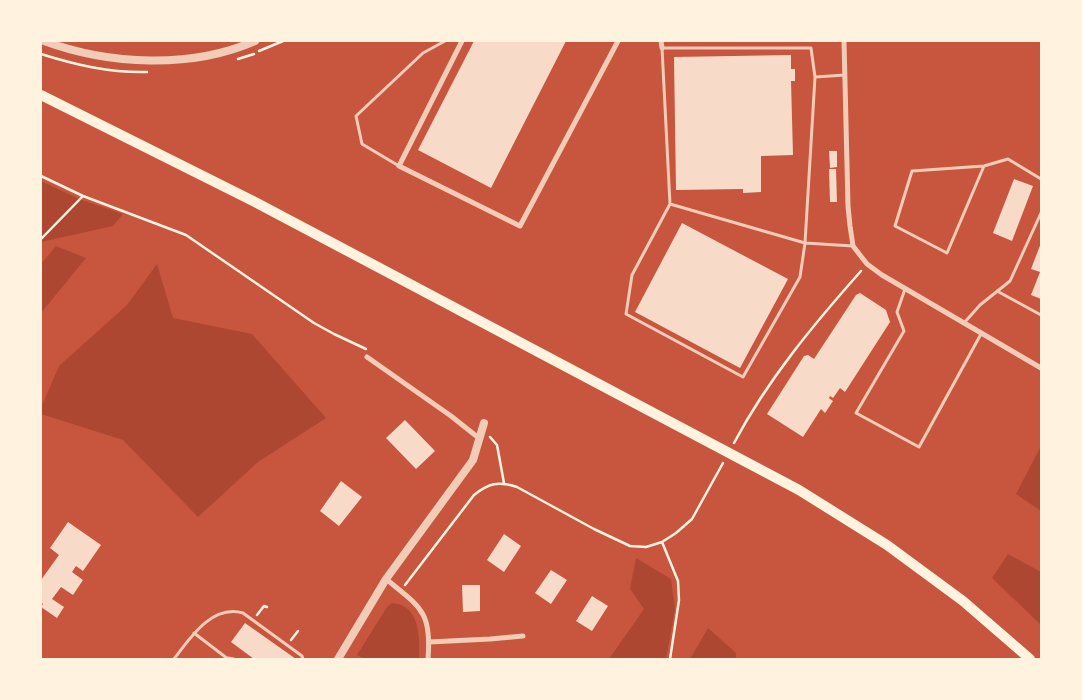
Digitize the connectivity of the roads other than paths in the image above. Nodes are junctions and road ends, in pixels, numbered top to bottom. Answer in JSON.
{"nodes":[{"id":1,"x":44,"y":41,"type":"edge"},
{"id":2,"x":255,"y":41,"type":"edge"},
{"id":3,"x":445,"y":41,"type":"edge"},
{"id":4,"x":462,"y":41,"type":"edge"},
{"id":5,"x":618,"y":41,"type":"edge"},
{"id":6,"x":844,"y":41,"type":"edge"},
{"id":7,"x":662,"y":44,"type":"edge"},
{"id":8,"x":845,"y":75,"type":"junction"},
{"id":9,"x":815,"y":78,"type":"junction"},
{"id":10,"x":41,"y":95,"type":"edge"},
{"id":11,"x":399,"y":166,"type":"junction"},
{"id":12,"x":984,"y":166,"type":"junction"},
{"id":13,"x":1041,"y":179,"type":"edge"},
{"id":14,"x":670,"y":204,"type":"junction"},
{"id":15,"x":1041,"y":216,"type":"edge"},
{"id":16,"x":805,"y":243,"type":"junction"},
{"id":17,"x":853,"y":246,"type":"junction"},
{"id":18,"x":905,"y":289,"type":"junction"},
{"id":19,"x":997,"y":291,"type":"junction"},
{"id":20,"x":1041,"y":315,"type":"edge"},
{"id":21,"x":964,"y":323,"type":"junction"},
{"id":22,"x":981,"y":334,"type":"junction"},
{"id":23,"x":367,"y":357,"type":"dead end"},
{"id":24,"x":1041,"y":368,"type":"edge"},
{"id":25,"x":483,"y":426,"type":"road end"},
{"id":26,"x":480,"y":440,"type":"junction"},
{"id":27,"x":386,"y":579,"type":"junction"},
{"id":28,"x":194,"y":633,"type":"junction"},
{"id":29,"x":523,"y":636,"type":"dead end"},
{"id":30,"x":429,"y":642,"type":"junction"},
{"id":31,"x":228,"y":658,"type":"edge"},
{"id":32,"x":174,"y":659,"type":"edge"},
{"id":33,"x":234,"y":659,"type":"edge"},
{"id":34,"x":303,"y":659,"type":"edge"},
{"id":35,"x":338,"y":659,"type":"edge"},
{"id":36,"x":428,"y":659,"type":"edge"},
{"id":37,"x":1030,"y":659,"type":"edge"}],
"edges":[{"from":1,"to":2,"type":"street"},
{"from":3,"to":11,"type":"lane"},
{"from":4,"to":11,"type":"street"},
{"from":5,"to":11,"type":"street"},
{"from":6,"to":8,"type":"street"},
{"from":7,"to":9,"type":"lane"},
{"from":7,"to":14,"type":"lane"},
{"from":8,"to":9,"type":"lane"},
{"from":8,"to":17,"type":"street"},
{"from":9,"to":16,"type":"lane"},
{"from":10,"to":37,"type":"highway"},
{"from":12,"to":12,"type":"lane"},
{"from":12,"to":13,"type":"lane"},
{"from":14,"to":16,"type":"lane"},
{"from":14,"to":16,"type":"lane"},
{"from":15,"to":19,"type":"lane"},
{"from":16,"to":17,"type":"lane"},
{"from":17,"to":18,"type":"street"},
{"from":18,"to":21,"type":"street"},
{"from":18,"to":22,"type":"lane"},
{"from":19,"to":20,"type":"lane"},
{"from":19,"to":21,"type":"lane"},
{"from":21,"to":22,"type":"street"},
{"from":22,"to":24,"type":"street"},
{"from":23,"to":26,"type":"street"},
{"from":25,"to":26,"type":"street"},
{"from":26,"to":27,"type":"street"},
{"from":27,"to":30,"type":"street"},
{"from":27,"to":35,"type":"street"},
{"from":28,"to":31,"type":"lane"},
{"from":28,"to":32,"type":"lane"},
{"from":28,"to":34,"type":"lane"},
{"from":29,"to":30,"type":"street"},
{"from":30,"to":36,"type":"street"},
{"from":31,"to":33,"type":"lane"}]}
